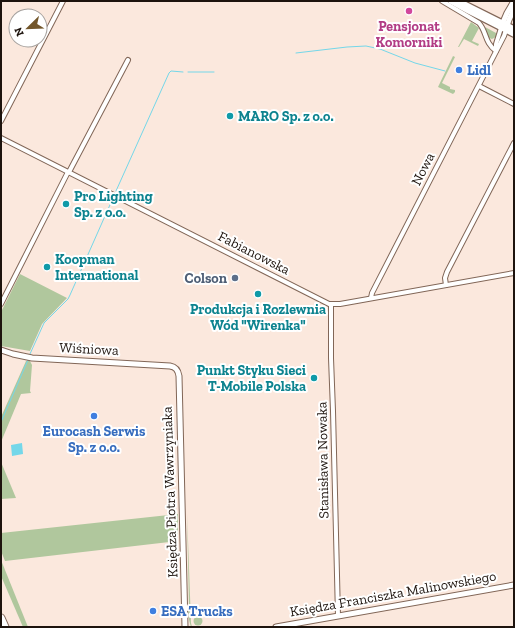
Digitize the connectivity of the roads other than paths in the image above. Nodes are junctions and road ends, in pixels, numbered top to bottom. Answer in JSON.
{"nodes":[{"id":1,"x":63,"y":1,"type":"edge"},
{"id":2,"x":442,"y":1,"type":"edge"},
{"id":3,"x":451,"y":1,"type":"edge"},
{"id":4,"x":458,"y":1,"type":"edge"},
{"id":5,"x":514,"y":1,"type":"edge"},
{"id":6,"x":514,"y":9,"type":"edge"},
{"id":7,"x":504,"y":27,"type":"junction"},
{"id":8,"x":514,"y":29,"type":"edge"},
{"id":9,"x":514,"y":34,"type":"edge"},
{"id":10,"x":496,"y":51,"type":"junction"},
{"id":11,"x":128,"y":60,"type":"dead end"},
{"id":12,"x":479,"y":86,"type":"junction"},
{"id":13,"x":514,"y":104,"type":"edge"},
{"id":14,"x":1,"y":121,"type":"edge"},
{"id":15,"x":1,"y":138,"type":"edge"},
{"id":16,"x":514,"y":143,"type":"edge"},
{"id":17,"x":69,"y":172,"type":"junction"},
{"id":18,"x":514,"y":272,"type":"edge"},
{"id":19,"x":446,"y":285,"type":"junction"},
{"id":20,"x":371,"y":298,"type":"junction"},
{"id":21,"x":1,"y":304,"type":"edge"},
{"id":22,"x":331,"y":304,"type":"junction"},
{"id":23,"x":1,"y":350,"type":"edge"},
{"id":24,"x":176,"y":368,"type":"joint"},
{"id":25,"x":514,"y":585,"type":"edge"},
{"id":26,"x":185,"y":616,"type":"junction"},
{"id":27,"x":338,"y":616,"type":"junction"},
{"id":28,"x":1,"y":618,"type":"edge"},
{"id":29,"x":5,"y":627,"type":"edge"},
{"id":30,"x":185,"y":627,"type":"edge"},
{"id":31,"x":188,"y":627,"type":"edge"},
{"id":32,"x":276,"y":627,"type":"edge"}],
"edges":[{"from":1,"to":14,"type":"street"},
{"from":2,"to":10,"type":"street"},
{"from":3,"to":7,"type":"main road"},
{"from":4,"to":7,"type":"main road"},
{"from":5,"to":7,"type":"street"},
{"from":6,"to":7,"type":"street"},
{"from":7,"to":8,"type":"main road"},
{"from":7,"to":9,"type":"main road"},
{"from":7,"to":10,"type":"street","name":"Nowa"},
{"from":10,"to":12,"type":"street","name":"Nowa"},
{"from":11,"to":17,"type":"street"},
{"from":12,"to":13,"type":"street"},
{"from":12,"to":20,"type":"street","name":"Nowa"},
{"from":15,"to":17,"type":"street","name":"Fabianowska"},
{"from":16,"to":19,"type":"street"},
{"from":17,"to":21,"type":"street"},
{"from":17,"to":22,"type":"street","name":"Fabianowska"},
{"from":18,"to":19,"type":"street"},
{"from":19,"to":20,"type":"street"},
{"from":20,"to":22,"type":"street"},
{"from":22,"to":27,"type":"street","name":"Stanisława Nowaka"},
{"from":23,"to":24,"type":"street","name":"Wiśniowa"},
{"from":24,"to":26,"type":"street","name":"Księdza Piotra Wawrzyniaka"},
{"from":25,"to":27,"type":"street","name":"Księdza Franciszka Malinowskiego"},
{"from":26,"to":30,"type":"street","name":"Księdza Piotra Wawrzyniaka"},
{"from":26,"to":31,"type":"street","name":"Księdza Piotra Wawrzyniaka"},
{"from":27,"to":32,"type":"street","name":"Księdza Franciszka Malinowskiego"},
{"from":28,"to":29,"type":"highway"}]}
